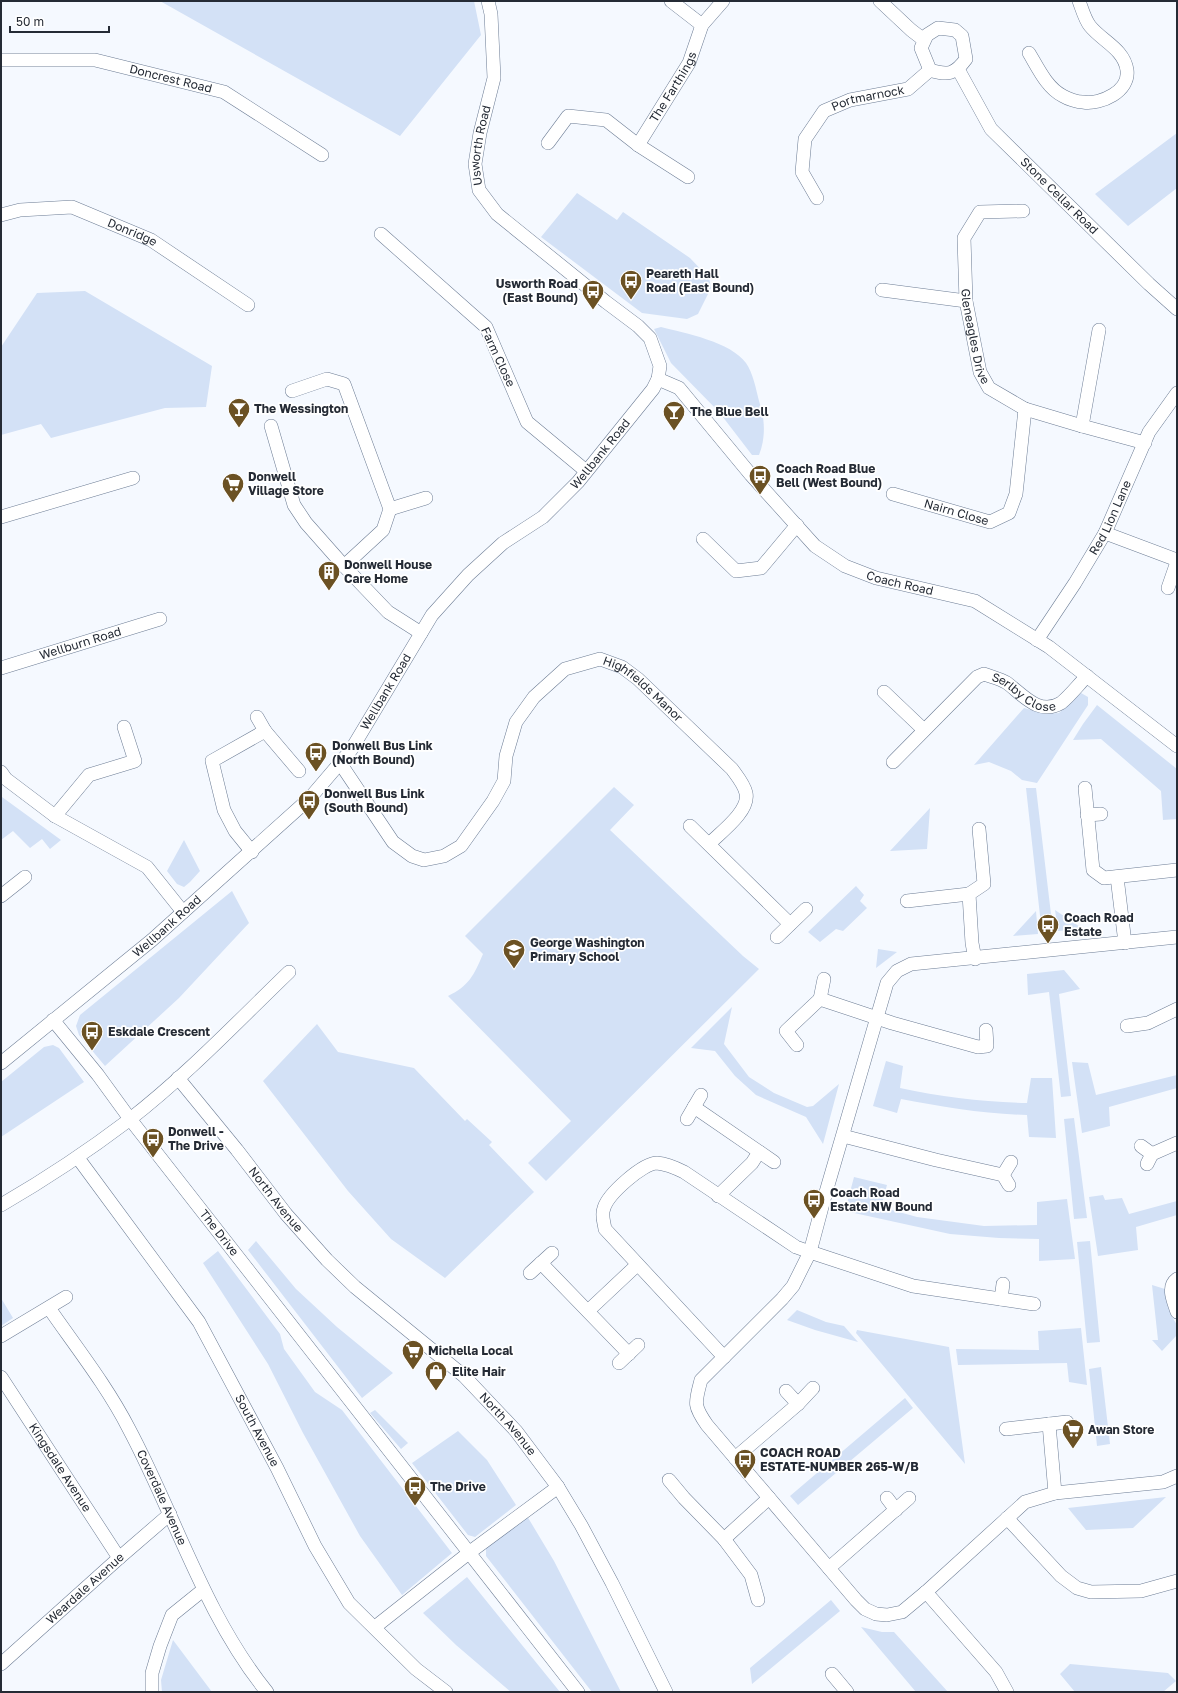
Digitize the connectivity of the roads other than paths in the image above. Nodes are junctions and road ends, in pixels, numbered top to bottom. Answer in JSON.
{"nodes":[{"id":1,"x":488,"y":1,"type":"edge"},
{"id":2,"x":671,"y":1,"type":"edge"},
{"id":3,"x":723,"y":1,"type":"edge"},
{"id":4,"x":880,"y":1,"type":"edge"},
{"id":5,"x":1078,"y":1,"type":"edge"},
{"id":6,"x":702,"y":25,"type":"junction"},
{"id":7,"x":924,"y":40,"type":"junction"},
{"id":8,"x":1029,"y":53,"type":"dead end"},
{"id":9,"x":1,"y":60,"type":"edge"},
{"id":10,"x":958,"y":69,"type":"junction"},
{"id":11,"x":930,"y":70,"type":"junction"},
{"id":12,"x":548,"y":143,"type":"dead end"},
{"id":13,"x":638,"y":145,"type":"junction"},
{"id":14,"x":322,"y":155,"type":"dead end"},
{"id":15,"x":688,"y":177,"type":"dead end"},
{"id":16,"x":817,"y":198,"type":"dead end"},
{"id":17,"x":1023,"y":211,"type":"dead end"},
{"id":18,"x":1,"y":215,"type":"edge"},
{"id":19,"x":380,"y":234,"type":"dead end"},
{"id":20,"x":882,"y":290,"type":"dead end"},
{"id":21,"x":966,"y":301,"type":"junction"},
{"id":22,"x":248,"y":305,"type":"dead end"},
{"id":23,"x":1177,"y":309,"type":"edge"},
{"id":24,"x":1099,"y":330,"type":"dead end"},
{"id":25,"x":658,"y":379,"type":"junction"},
{"id":26,"x":292,"y":390,"type":"dead end"},
{"id":27,"x":1177,"y":393,"type":"edge"},
{"id":28,"x":1025,"y":409,"type":"junction"},
{"id":29,"x":271,"y":426,"type":"dead end"},
{"id":30,"x":1082,"y":426,"type":"junction"},
{"id":31,"x":1145,"y":443,"type":"junction"},
{"id":32,"x":586,"y":471,"type":"junction"},
{"id":33,"x":133,"y":478,"type":"dead end"},
{"id":34,"x":893,"y":494,"type":"dead end"},
{"id":35,"x":426,"y":498,"type":"dead end"},
{"id":36,"x":390,"y":509,"type":"junction"},
{"id":37,"x":1,"y":516,"type":"edge"},
{"id":38,"x":796,"y":526,"type":"junction"},
{"id":39,"x":1105,"y":533,"type":"junction"},
{"id":40,"x":703,"y":539,"type":"dead end"},
{"id":41,"x":1177,"y":561,"type":"edge"},
{"id":42,"x":344,"y":566,"type":"junction"},
{"id":43,"x":1168,"y":588,"type":"dead end"},
{"id":44,"x":160,"y":619,"type":"dead end"},
{"id":45,"x":421,"y":633,"type":"junction"},
{"id":46,"x":1037,"y":640,"type":"junction"},
{"id":47,"x":1,"y":668,"type":"edge"},
{"id":48,"x":1087,"y":676,"type":"junction"},
{"id":49,"x":884,"y":692,"type":"dead end"},
{"id":50,"x":257,"y":717,"type":"dead end"},
{"id":51,"x":124,"y":726,"type":"dead end"},
{"id":52,"x":265,"y":730,"type":"junction"},
{"id":53,"x":924,"y":730,"type":"junction"},
{"id":54,"x":1177,"y":746,"type":"edge"},
{"id":55,"x":893,"y":762,"type":"dead end"},
{"id":56,"x":340,"y":763,"type":"junction"},
{"id":57,"x":299,"y":770,"type":"dead end"},
{"id":58,"x":1,"y":772,"type":"edge"},
{"id":59,"x":1085,"y":788,"type":"dead end"},
{"id":60,"x":1101,"y":814,"type":"dead end"},
{"id":61,"x":1087,"y":815,"type":"junction"},
{"id":62,"x":55,"y":816,"type":"junction"},
{"id":63,"x":690,"y":826,"type":"dead end"},
{"id":64,"x":980,"y":829,"type":"dead end"},
{"id":65,"x":709,"y":844,"type":"junction"},
{"id":66,"x":252,"y":852,"type":"junction"},
{"id":67,"x":1177,"y":870,"type":"edge"},
{"id":68,"x":25,"y":877,"type":"dead end"},
{"id":69,"x":1117,"y":877,"type":"junction"},
{"id":70,"x":969,"y":894,"type":"junction"},
{"id":71,"x":1,"y":896,"type":"edge"},
{"id":72,"x":907,"y":901,"type":"dead end"},
{"id":73,"x":806,"y":908,"type":"dead end"},
{"id":74,"x":183,"y":912,"type":"junction"},
{"id":75,"x":790,"y":924,"type":"junction"},
{"id":76,"x":777,"y":937,"type":"dead end"},
{"id":77,"x":1177,"y":937,"type":"edge"},
{"id":78,"x":1125,"y":943,"type":"junction"},
{"id":79,"x":975,"y":959,"type":"junction"},
{"id":80,"x":290,"y":972,"type":"dead end"},
{"id":81,"x":824,"y":979,"type":"dead end"},
{"id":82,"x":820,"y":999,"type":"junction"},
{"id":83,"x":1177,"y":1009,"type":"edge"},
{"id":84,"x":877,"y":1018,"type":"junction"},
{"id":85,"x":52,"y":1020,"type":"junction"},
{"id":86,"x":1127,"y":1026,"type":"dead end"},
{"id":87,"x":986,"y":1030,"type":"dead end"},
{"id":88,"x":797,"y":1045,"type":"dead end"},
{"id":89,"x":1,"y":1063,"type":"edge"},
{"id":90,"x":178,"y":1078,"type":"junction"},
{"id":91,"x":702,"y":1095,"type":"dead end"},
{"id":92,"x":694,"y":1107,"type":"junction"},
{"id":93,"x":130,"y":1119,"type":"junction"},
{"id":94,"x":686,"y":1119,"type":"dead end"},
{"id":95,"x":843,"y":1136,"type":"junction"},
{"id":96,"x":1177,"y":1143,"type":"edge"},
{"id":97,"x":1141,"y":1146,"type":"dead end"},
{"id":98,"x":759,"y":1152,"type":"junction"},
{"id":99,"x":78,"y":1158,"type":"junction"},
{"id":100,"x":774,"y":1162,"type":"dead end"},
{"id":101,"x":1010,"y":1162,"type":"dead end"},
{"id":102,"x":718,"y":1196,"type":"junction"},
{"id":103,"x":1,"y":1205,"type":"edge"},
{"id":104,"x":810,"y":1252,"type":"junction"},
{"id":105,"x":552,"y":1253,"type":"dead end"},
{"id":106,"x":541,"y":1263,"type":"junction"},
{"id":107,"x":637,"y":1264,"type":"junction"},
{"id":108,"x":530,"y":1273,"type":"dead end"},
{"id":109,"x":1177,"y":1279,"type":"edge"},
{"id":110,"x":1003,"y":1284,"type":"dead end"},
{"id":111,"x":66,"y":1297,"type":"dead end"},
{"id":112,"x":1001,"y":1299,"type":"junction"},
{"id":113,"x":1034,"y":1304,"type":"dead end"},
{"id":114,"x":49,"y":1308,"type":"junction"},
{"id":115,"x":588,"y":1311,"type":"junction"},
{"id":116,"x":1177,"y":1312,"type":"edge"},
{"id":117,"x":1,"y":1336,"type":"edge"},
{"id":118,"x":724,"y":1357,"type":"junction"},
{"id":119,"x":619,"y":1363,"type":"dead end"},
{"id":120,"x":1,"y":1378,"type":"edge"},
{"id":121,"x":813,"y":1388,"type":"dead end"},
{"id":122,"x":786,"y":1391,"type":"dead end"},
{"id":123,"x":798,"y":1404,"type":"junction"},
{"id":124,"x":1066,"y":1422,"type":"dead end"},
{"id":125,"x":1049,"y":1424,"type":"junction"},
{"id":126,"x":1006,"y":1429,"type":"dead end"},
{"id":127,"x":735,"y":1458,"type":"junction"},
{"id":128,"x":1177,"y":1476,"type":"edge"},
{"id":129,"x":669,"y":1480,"type":"dead end"},
{"id":130,"x":558,"y":1487,"type":"junction"},
{"id":131,"x":1056,"y":1493,"type":"junction"},
{"id":132,"x":769,"y":1498,"type":"junction"},
{"id":133,"x":887,"y":1498,"type":"dead end"},
{"id":134,"x":909,"y":1498,"type":"dead end"},
{"id":135,"x":896,"y":1510,"type":"junction"},
{"id":136,"x":170,"y":1514,"type":"junction"},
{"id":137,"x":1007,"y":1518,"type":"junction"},
{"id":138,"x":724,"y":1539,"type":"junction"},
{"id":139,"x":470,"y":1552,"type":"junction"},
{"id":140,"x":119,"y":1558,"type":"junction"},
{"id":141,"x":829,"y":1568,"type":"junction"},
{"id":142,"x":1174,"y":1578,"type":"edge"},
{"id":143,"x":203,"y":1590,"type":"junction"},
{"id":144,"x":926,"y":1592,"type":"junction"},
{"id":145,"x":758,"y":1600,"type":"dead end"},
{"id":146,"x":375,"y":1627,"type":"junction"},
{"id":147,"x":1,"y":1664,"type":"edge"},
{"id":148,"x":832,"y":1674,"type":"dead end"},
{"id":149,"x":843,"y":1691,"type":"edge"},
{"id":150,"x":152,"y":1692,"type":"edge"},
{"id":151,"x":267,"y":1692,"type":"edge"},
{"id":152,"x":446,"y":1692,"type":"edge"},
{"id":153,"x":578,"y":1692,"type":"edge"},
{"id":154,"x":666,"y":1692,"type":"edge"},
{"id":155,"x":1007,"y":1692,"type":"edge"}],
"edges":[{"from":1,"to":25,"type":"street","name":"Usworth Road"},
{"from":2,"to":6,"type":"street"},
{"from":3,"to":6,"type":"street","name":"The Farthings"},
{"from":4,"to":7,"type":"street"},
{"from":5,"to":8,"type":"street"},
{"from":6,"to":13,"type":"street","name":"The Farthings"},
{"from":7,"to":10,"type":"street"},
{"from":7,"to":11,"type":"street"},
{"from":9,"to":14,"type":"street","name":"Doncrest Road"},
{"from":10,"to":11,"type":"street"},
{"from":10,"to":23,"type":"street","name":"Stone Cellar Road"},
{"from":11,"to":16,"type":"street","name":"Portmarnock"},
{"from":12,"to":13,"type":"street"},
{"from":13,"to":15,"type":"street"},
{"from":17,"to":21,"type":"street","name":"Gleneagles Drive"},
{"from":18,"to":22,"type":"street","name":"Donridge"},
{"from":19,"to":32,"type":"street","name":"Farm Close"},
{"from":20,"to":21,"type":"street"},
{"from":21,"to":28,"type":"street","name":"Gleneagles Drive"},
{"from":24,"to":30,"type":"street"},
{"from":25,"to":32,"type":"street","name":"Wellbank Road"},
{"from":25,"to":38,"type":"street","name":"Coach Road"},
{"from":26,"to":36,"type":"street"},
{"from":27,"to":31,"type":"street","name":"Red Lion Lane"},
{"from":28,"to":30,"type":"street","name":"Gleneagles Drive"},
{"from":28,"to":34,"type":"street","name":"Nairn Close"},
{"from":29,"to":42,"type":"street"},
{"from":30,"to":31,"type":"street","name":"Gleneagles Drive"},
{"from":31,"to":39,"type":"street","name":"Red Lion Lane"},
{"from":32,"to":45,"type":"street","name":"Wellbank Road"},
{"from":33,"to":37,"type":"street"},
{"from":35,"to":36,"type":"street"},
{"from":36,"to":42,"type":"street"},
{"from":38,"to":40,"type":"street"},
{"from":38,"to":46,"type":"street","name":"Coach Road"},
{"from":39,"to":41,"type":"street"},
{"from":39,"to":46,"type":"street","name":"Red Lion Lane"},
{"from":41,"to":43,"type":"street"},
{"from":42,"to":45,"type":"street"},
{"from":44,"to":47,"type":"street","name":"Wellburn Road"},
{"from":45,"to":56,"type":"street","name":"Wellbank Road"},
{"from":46,"to":48,"type":"street","name":"Coach Road"},
{"from":48,"to":53,"type":"street","name":"Serlby Close"},
{"from":48,"to":54,"type":"street","name":"Coach Road"},
{"from":49,"to":53,"type":"street"},
{"from":50,"to":52,"type":"street"},
{"from":51,"to":62,"type":"street"},
{"from":52,"to":57,"type":"street"},
{"from":52,"to":66,"type":"street"},
{"from":53,"to":55,"type":"street","name":"Serlby Close"},
{"from":56,"to":65,"type":"street","name":"Highfields Manor"},
{"from":56,"to":66,"type":"street","name":"Wellbank Road"},
{"from":58,"to":62,"type":"street"},
{"from":59,"to":61,"type":"street"},
{"from":60,"to":61,"type":"street"},
{"from":61,"to":69,"type":"street"},
{"from":62,"to":74,"type":"street"},
{"from":63,"to":65,"type":"street"},
{"from":64,"to":70,"type":"street"},
{"from":65,"to":75,"type":"street"},
{"from":66,"to":74,"type":"street","name":"Wellbank Road"},
{"from":67,"to":69,"type":"street"},
{"from":68,"to":71,"type":"street"},
{"from":69,"to":78,"type":"street"},
{"from":70,"to":72,"type":"street"},
{"from":70,"to":79,"type":"street"},
{"from":73,"to":75,"type":"street"},
{"from":74,"to":85,"type":"street","name":"Wellbank Road"},
{"from":75,"to":76,"type":"street"},
{"from":77,"to":78,"type":"street"},
{"from":78,"to":79,"type":"street"},
{"from":79,"to":84,"type":"street"},
{"from":80,"to":90,"type":"street"},
{"from":81,"to":82,"type":"street"},
{"from":82,"to":84,"type":"street"},
{"from":82,"to":88,"type":"street"},
{"from":83,"to":86,"type":"street"},
{"from":84,"to":87,"type":"street"},
{"from":84,"to":95,"type":"street"},
{"from":85,"to":89,"type":"street","name":"Wellbank Road"},
{"from":85,"to":93,"type":"street","name":"The Drive"},
{"from":90,"to":93,"type":"street"},
{"from":90,"to":130,"type":"street","name":"North Avenue"},
{"from":91,"to":92,"type":"street"},
{"from":92,"to":94,"type":"street"},
{"from":92,"to":98,"type":"street"},
{"from":93,"to":99,"type":"street"},
{"from":93,"to":139,"type":"street","name":"The Drive"},
{"from":95,"to":101,"type":"street"},
{"from":95,"to":104,"type":"street"},
{"from":96,"to":97,"type":"street"},
{"from":98,"to":100,"type":"street"},
{"from":98,"to":102,"type":"street"},
{"from":99,"to":103,"type":"street"},
{"from":99,"to":146,"type":"street","name":"South Avenue"},
{"from":102,"to":104,"type":"street"},
{"from":102,"to":107,"type":"street"},
{"from":104,"to":112,"type":"street"},
{"from":104,"to":118,"type":"street"},
{"from":105,"to":106,"type":"street"},
{"from":106,"to":108,"type":"street"},
{"from":106,"to":115,"type":"street"},
{"from":107,"to":115,"type":"street"},
{"from":107,"to":118,"type":"street"},
{"from":109,"to":116,"type":"street"},
{"from":110,"to":112,"type":"street"},
{"from":111,"to":114,"type":"street"},
{"from":112,"to":113,"type":"street"},
{"from":114,"to":117,"type":"street"},
{"from":114,"to":136,"type":"street","name":"Coverdale Avenue"},
{"from":115,"to":119,"type":"street"},
{"from":118,"to":127,"type":"street"},
{"from":120,"to":140,"type":"street","name":"Kingsdale Avenue"},
{"from":121,"to":123,"type":"street"},
{"from":122,"to":123,"type":"street"},
{"from":123,"to":127,"type":"street"},
{"from":124,"to":125,"type":"street"},
{"from":125,"to":126,"type":"street"},
{"from":125,"to":131,"type":"street"},
{"from":127,"to":132,"type":"street"},
{"from":128,"to":131,"type":"street"},
{"from":129,"to":138,"type":"street"},
{"from":130,"to":139,"type":"street"},
{"from":130,"to":154,"type":"street","name":"North Avenue"},
{"from":131,"to":137,"type":"street"},
{"from":132,"to":138,"type":"street"},
{"from":132,"to":141,"type":"street"},
{"from":133,"to":135,"type":"street"},
{"from":134,"to":135,"type":"street"},
{"from":135,"to":141,"type":"street"},
{"from":136,"to":140,"type":"street","name":"Weardale Avenue"},
{"from":136,"to":143,"type":"street","name":"Coverdale Avenue"},
{"from":137,"to":142,"type":"street"},
{"from":137,"to":144,"type":"street"},
{"from":138,"to":145,"type":"street"},
{"from":139,"to":146,"type":"street"},
{"from":139,"to":153,"type":"street","name":"The Drive"},
{"from":140,"to":147,"type":"street","name":"Weardale Avenue"},
{"from":141,"to":144,"type":"street"},
{"from":143,"to":150,"type":"street"},
{"from":143,"to":151,"type":"street","name":"Coverdale Avenue"},
{"from":144,"to":155,"type":"street"},
{"from":146,"to":152,"type":"street","name":"South Avenue"},
{"from":148,"to":149,"type":"street"}]}
